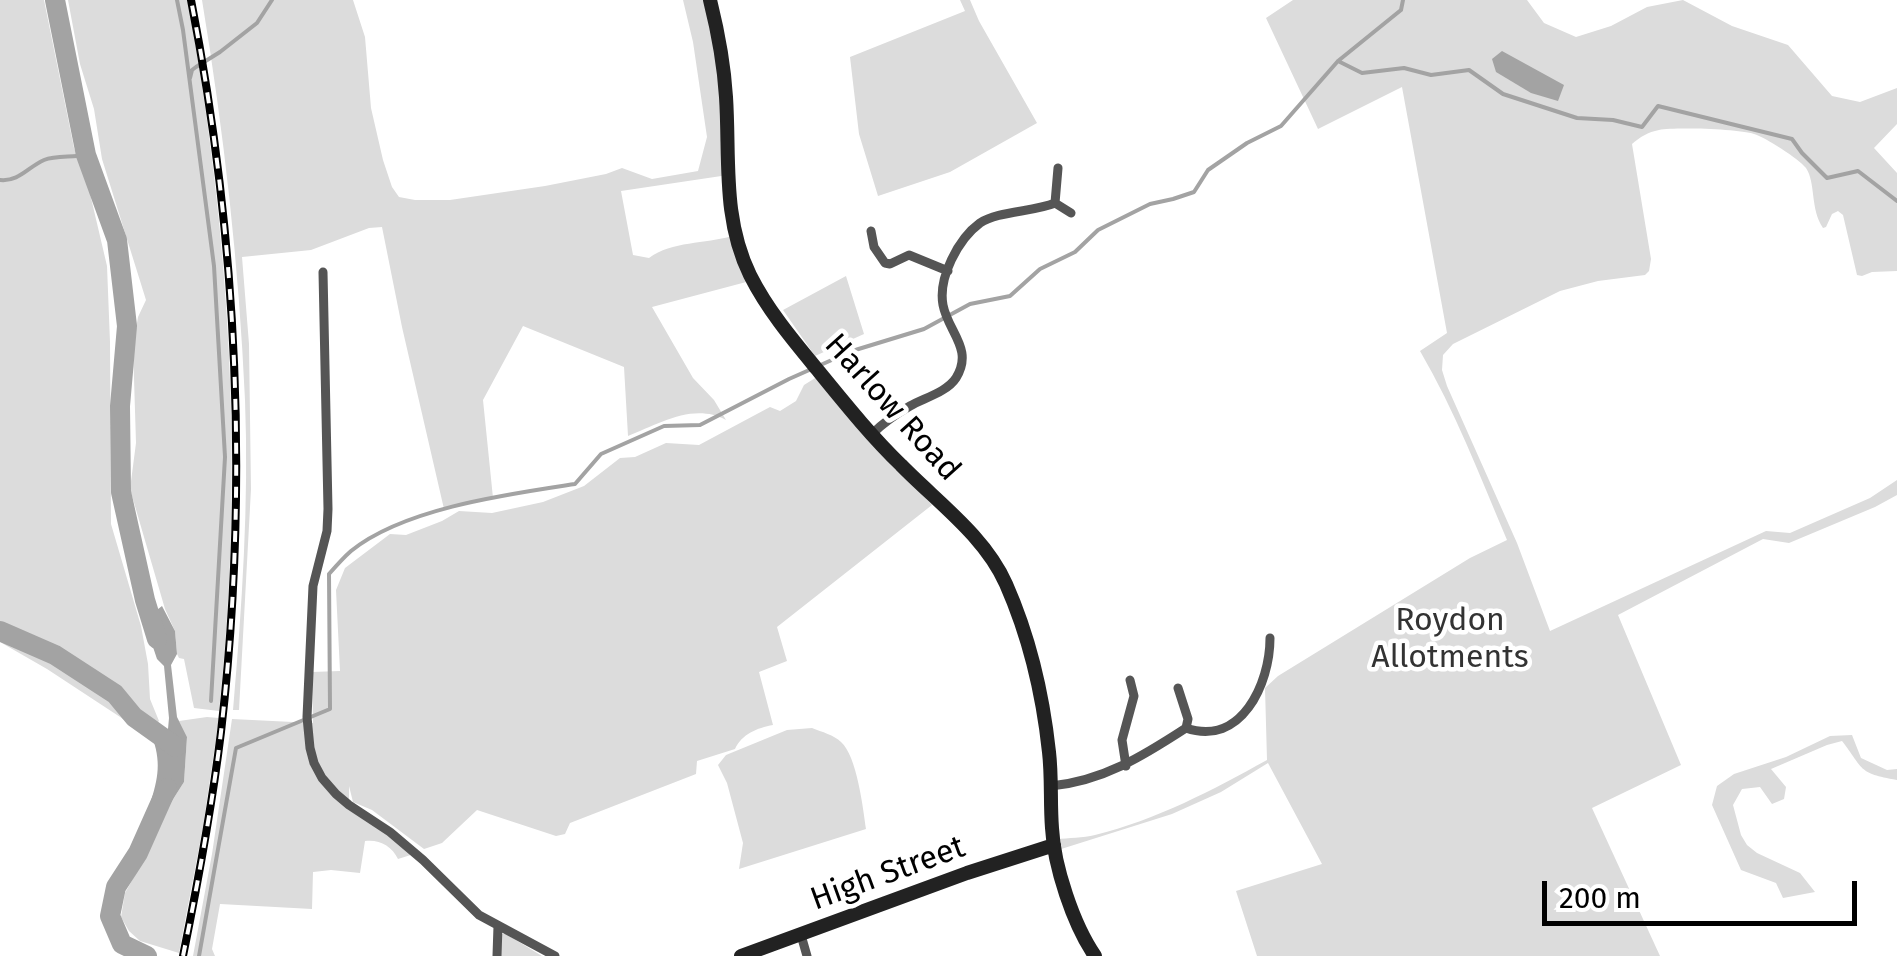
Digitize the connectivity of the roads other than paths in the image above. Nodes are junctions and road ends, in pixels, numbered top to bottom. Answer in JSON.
{"nodes":[{"id":1,"x":710,"y":0,"type":"edge"},
{"id":2,"x":1058,"y":168,"type":"dead end"},
{"id":3,"x":1055,"y":203,"type":"junction"},
{"id":4,"x":1071,"y":214,"type":"dead end"},
{"id":5,"x":871,"y":231,"type":"dead end"},
{"id":6,"x":948,"y":271,"type":"junction"},
{"id":7,"x":323,"y":272,"type":"dead end"},
{"id":8,"x":872,"y":434,"type":"junction"},
{"id":9,"x":1270,"y":638,"type":"dead end"},
{"id":10,"x":1130,"y":680,"type":"dead end"},
{"id":11,"x":1178,"y":688,"type":"dead end"},
{"id":12,"x":1186,"y":728,"type":"junction"},
{"id":13,"x":1126,"y":766,"type":"junction"},
{"id":14,"x":1051,"y":786,"type":"junction"},
{"id":15,"x":1054,"y":845,"type":"junction"},
{"id":16,"x":498,"y":926,"type":"junction"},
{"id":17,"x":801,"y":935,"type":"junction"},
{"id":18,"x":497,"y":956,"type":"edge"},
{"id":19,"x":555,"y":956,"type":"edge"},
{"id":20,"x":742,"y":956,"type":"edge"},
{"id":21,"x":807,"y":956,"type":"edge"},
{"id":22,"x":1094,"y":956,"type":"edge"}],
"edges":[{"from":1,"to":8,"type":"street","name":"Harlow Road"},
{"from":2,"to":3,"type":"street"},
{"from":3,"to":4,"type":"street"},
{"from":3,"to":6,"type":"street"},
{"from":5,"to":6,"type":"street"},
{"from":6,"to":8,"type":"street"},
{"from":7,"to":16,"type":"street"},
{"from":8,"to":14,"type":"street","name":"Harlow Road"},
{"from":9,"to":12,"type":"street"},
{"from":10,"to":13,"type":"street"},
{"from":11,"to":12,"type":"street"},
{"from":12,"to":13,"type":"street"},
{"from":13,"to":14,"type":"street"},
{"from":14,"to":15,"type":"street","name":"Harlow Road"},
{"from":15,"to":17,"type":"street","name":"High Street"},
{"from":15,"to":22,"type":"street","name":"Harlow Road"},
{"from":16,"to":18,"type":"street"},
{"from":16,"to":19,"type":"street"},
{"from":17,"to":20,"type":"street","name":"High Street"},
{"from":17,"to":21,"type":"street"}]}
